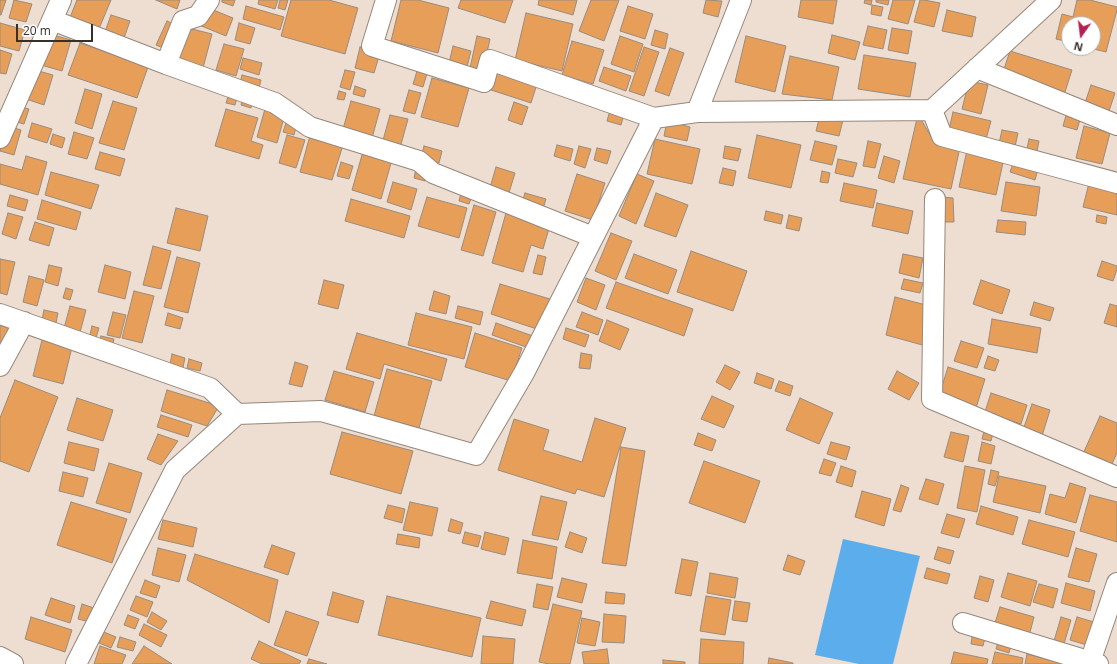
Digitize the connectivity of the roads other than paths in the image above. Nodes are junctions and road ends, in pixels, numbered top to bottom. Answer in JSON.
{"nodes":[{"id":1,"x":61,"y":0,"type":"edge"},
{"id":2,"x":209,"y":0,"type":"edge"},
{"id":3,"x":386,"y":0,"type":"edge"},
{"id":4,"x":741,"y":0,"type":"edge"},
{"id":5,"x":1051,"y":0,"type":"edge"},
{"id":6,"x":52,"y":20,"type":"junction"},
{"id":7,"x":166,"y":64,"type":"junction"},
{"id":8,"x":977,"y":68,"type":"junction"},
{"id":9,"x":932,"y":110,"type":"junction"},
{"id":10,"x":697,"y":112,"type":"junction"},
{"id":11,"x":654,"y":118,"type":"junction"},
{"id":12,"x":1117,"y":125,"type":"edge"},
{"id":13,"x":0,"y":138,"type":"edge"},
{"id":14,"x":1117,"y":183,"type":"edge"},
{"id":15,"x":935,"y":199,"type":"dead end"},
{"id":16,"x":593,"y":238,"type":"junction"},
{"id":17,"x":0,"y":314,"type":"edge"},
{"id":18,"x":24,"y":322,"type":"junction"},
{"id":19,"x":0,"y":366,"type":"edge"},
{"id":20,"x":237,"y":414,"type":"junction"},
{"id":21,"x":1117,"y":477,"type":"edge"},
{"id":22,"x":1117,"y":583,"type":"edge"},
{"id":23,"x":963,"y":623,"type":"dead end"},
{"id":24,"x":1094,"y":663,"type":"edge"},
{"id":25,"x":76,"y":664,"type":"edge"}],
"edges":[{"from":1,"to":6,"type":"street"},
{"from":2,"to":7,"type":"street"},
{"from":3,"to":11,"type":"street"},
{"from":4,"to":10,"type":"street"},
{"from":5,"to":8,"type":"street"},
{"from":6,"to":7,"type":"street"},
{"from":6,"to":13,"type":"street"},
{"from":7,"to":16,"type":"street"},
{"from":8,"to":9,"type":"street"},
{"from":8,"to":12,"type":"street"},
{"from":9,"to":10,"type":"street"},
{"from":9,"to":14,"type":"street"},
{"from":10,"to":11,"type":"street"},
{"from":11,"to":16,"type":"street"},
{"from":15,"to":21,"type":"street"},
{"from":16,"to":20,"type":"street"},
{"from":17,"to":18,"type":"street"},
{"from":18,"to":19,"type":"street"},
{"from":18,"to":20,"type":"street"},
{"from":20,"to":25,"type":"street"},
{"from":22,"to":24,"type":"street"},
{"from":23,"to":24,"type":"street"}]}
